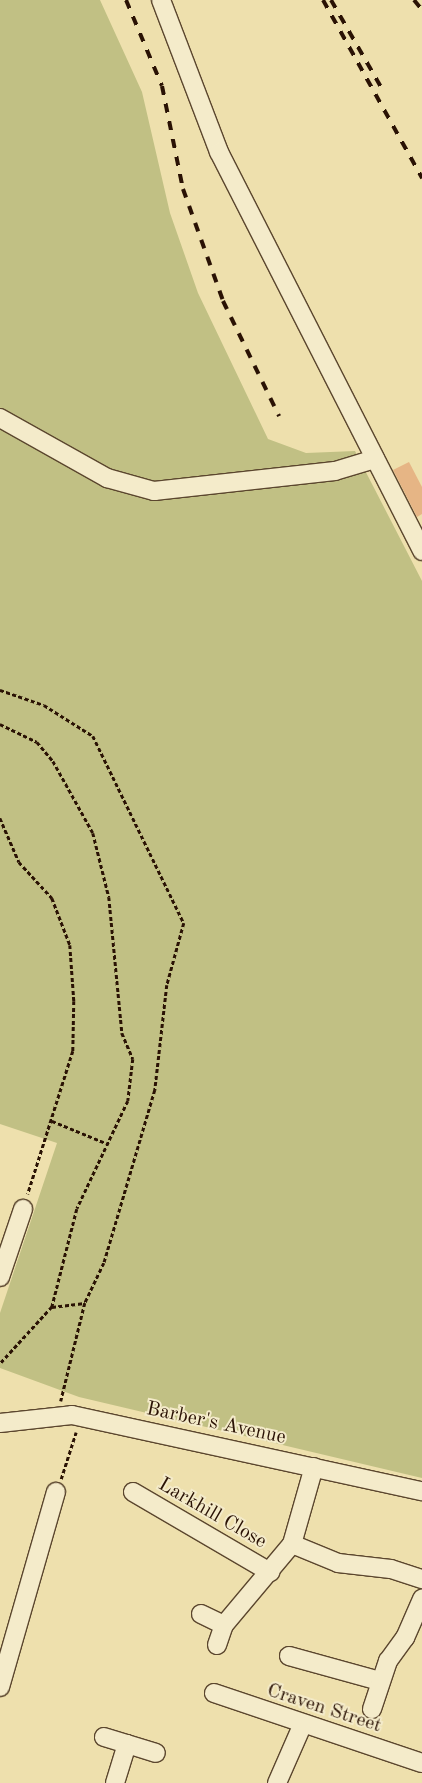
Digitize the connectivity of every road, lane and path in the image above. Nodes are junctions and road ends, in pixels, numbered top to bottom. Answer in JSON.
{"nodes":[{"id":1,"x":161,"y":0,"type":"edge"},
{"id":2,"x":0,"y":418,"type":"edge"},
{"id":3,"x":375,"y":459,"type":"junction"},
{"id":4,"x":422,"y":551,"type":"edge"},
{"id":5,"x":0,"y":690,"type":"edge"},
{"id":6,"x":0,"y":724,"type":"edge"},
{"id":7,"x":0,"y":818,"type":"edge"},
{"id":8,"x":52,"y":1121,"type":"junction"},
{"id":9,"x":108,"y":1144,"type":"junction"},
{"id":10,"x":23,"y":1209,"type":"joint"},
{"id":11,"x":0,"y":1277,"type":"edge"},
{"id":12,"x":85,"y":1303,"type":"junction"},
{"id":13,"x":52,"y":1307,"type":"junction"},
{"id":14,"x":0,"y":1364,"type":"edge"},
{"id":15,"x":65,"y":1415,"type":"junction"},
{"id":16,"x":0,"y":1423,"type":"edge"},
{"id":17,"x":314,"y":1467,"type":"junction"},
{"id":18,"x":422,"y":1491,"type":"edge"},
{"id":19,"x":56,"y":1492,"type":"joint"},
{"id":20,"x":133,"y":1492,"type":"dead end"},
{"id":21,"x":292,"y":1544,"type":"junction"},
{"id":22,"x":270,"y":1572,"type":"junction"},
{"id":23,"x":422,"y":1579,"type":"edge"},
{"id":24,"x":422,"y":1599,"type":"edge"},
{"id":25,"x":201,"y":1614,"type":"dead end"},
{"id":26,"x":224,"y":1625,"type":"junction"},
{"id":27,"x":6,"y":1645,"type":"edge"},
{"id":28,"x":216,"y":1645,"type":"dead end"},
{"id":29,"x":289,"y":1656,"type":"dead end"},
{"id":30,"x":380,"y":1681,"type":"junction"},
{"id":31,"x":0,"y":1687,"type":"edge"},
{"id":32,"x":214,"y":1694,"type":"dead end"},
{"id":33,"x":372,"y":1710,"type":"dead end"},
{"id":34,"x":302,"y":1726,"type":"junction"},
{"id":35,"x":104,"y":1737,"type":"dead end"},
{"id":36,"x":127,"y":1744,"type":"junction"},
{"id":37,"x":156,"y":1753,"type":"dead end"},
{"id":38,"x":422,"y":1763,"type":"edge"},
{"id":39,"x":115,"y":1783,"type":"edge"},
{"id":40,"x":277,"y":1783,"type":"edge"}],
"edges":[{"from":1,"to":3,"type":"street"},
{"from":2,"to":3,"type":"street"},
{"from":3,"to":4,"type":"street"},
{"from":5,"to":12,"type":"path"},
{"from":6,"to":9,"type":"path"},
{"from":7,"to":8,"type":"path"},
{"from":8,"to":9,"type":"path"},
{"from":8,"to":10,"type":"path"},
{"from":9,"to":13,"type":"path"},
{"from":10,"to":11,"type":"street"},
{"from":12,"to":13,"type":"path"},
{"from":12,"to":15,"type":"path"},
{"from":13,"to":14,"type":"path"},
{"from":15,"to":16,"type":"street","name":"Barber's Avenue"},
{"from":15,"to":17,"type":"street","name":"Barber's Avenue"},
{"from":15,"to":19,"type":"path"},
{"from":17,"to":18,"type":"street","name":"Barber's Avenue"},
{"from":17,"to":21,"type":"street"},
{"from":19,"to":27,"type":"street"},
{"from":20,"to":22,"type":"street","name":"Larkhill Close"},
{"from":21,"to":22,"type":"street"},
{"from":21,"to":23,"type":"street"},
{"from":22,"to":26,"type":"street"},
{"from":24,"to":30,"type":"street"},
{"from":25,"to":26,"type":"street"},
{"from":26,"to":28,"type":"street"},
{"from":27,"to":31,"type":"street"},
{"from":29,"to":30,"type":"street"},
{"from":30,"to":33,"type":"street"},
{"from":32,"to":34,"type":"street","name":"Craven Street"},
{"from":34,"to":38,"type":"street","name":"Craven Street"},
{"from":34,"to":40,"type":"street"},
{"from":35,"to":36,"type":"street"},
{"from":36,"to":37,"type":"street"},
{"from":36,"to":39,"type":"street"}]}
